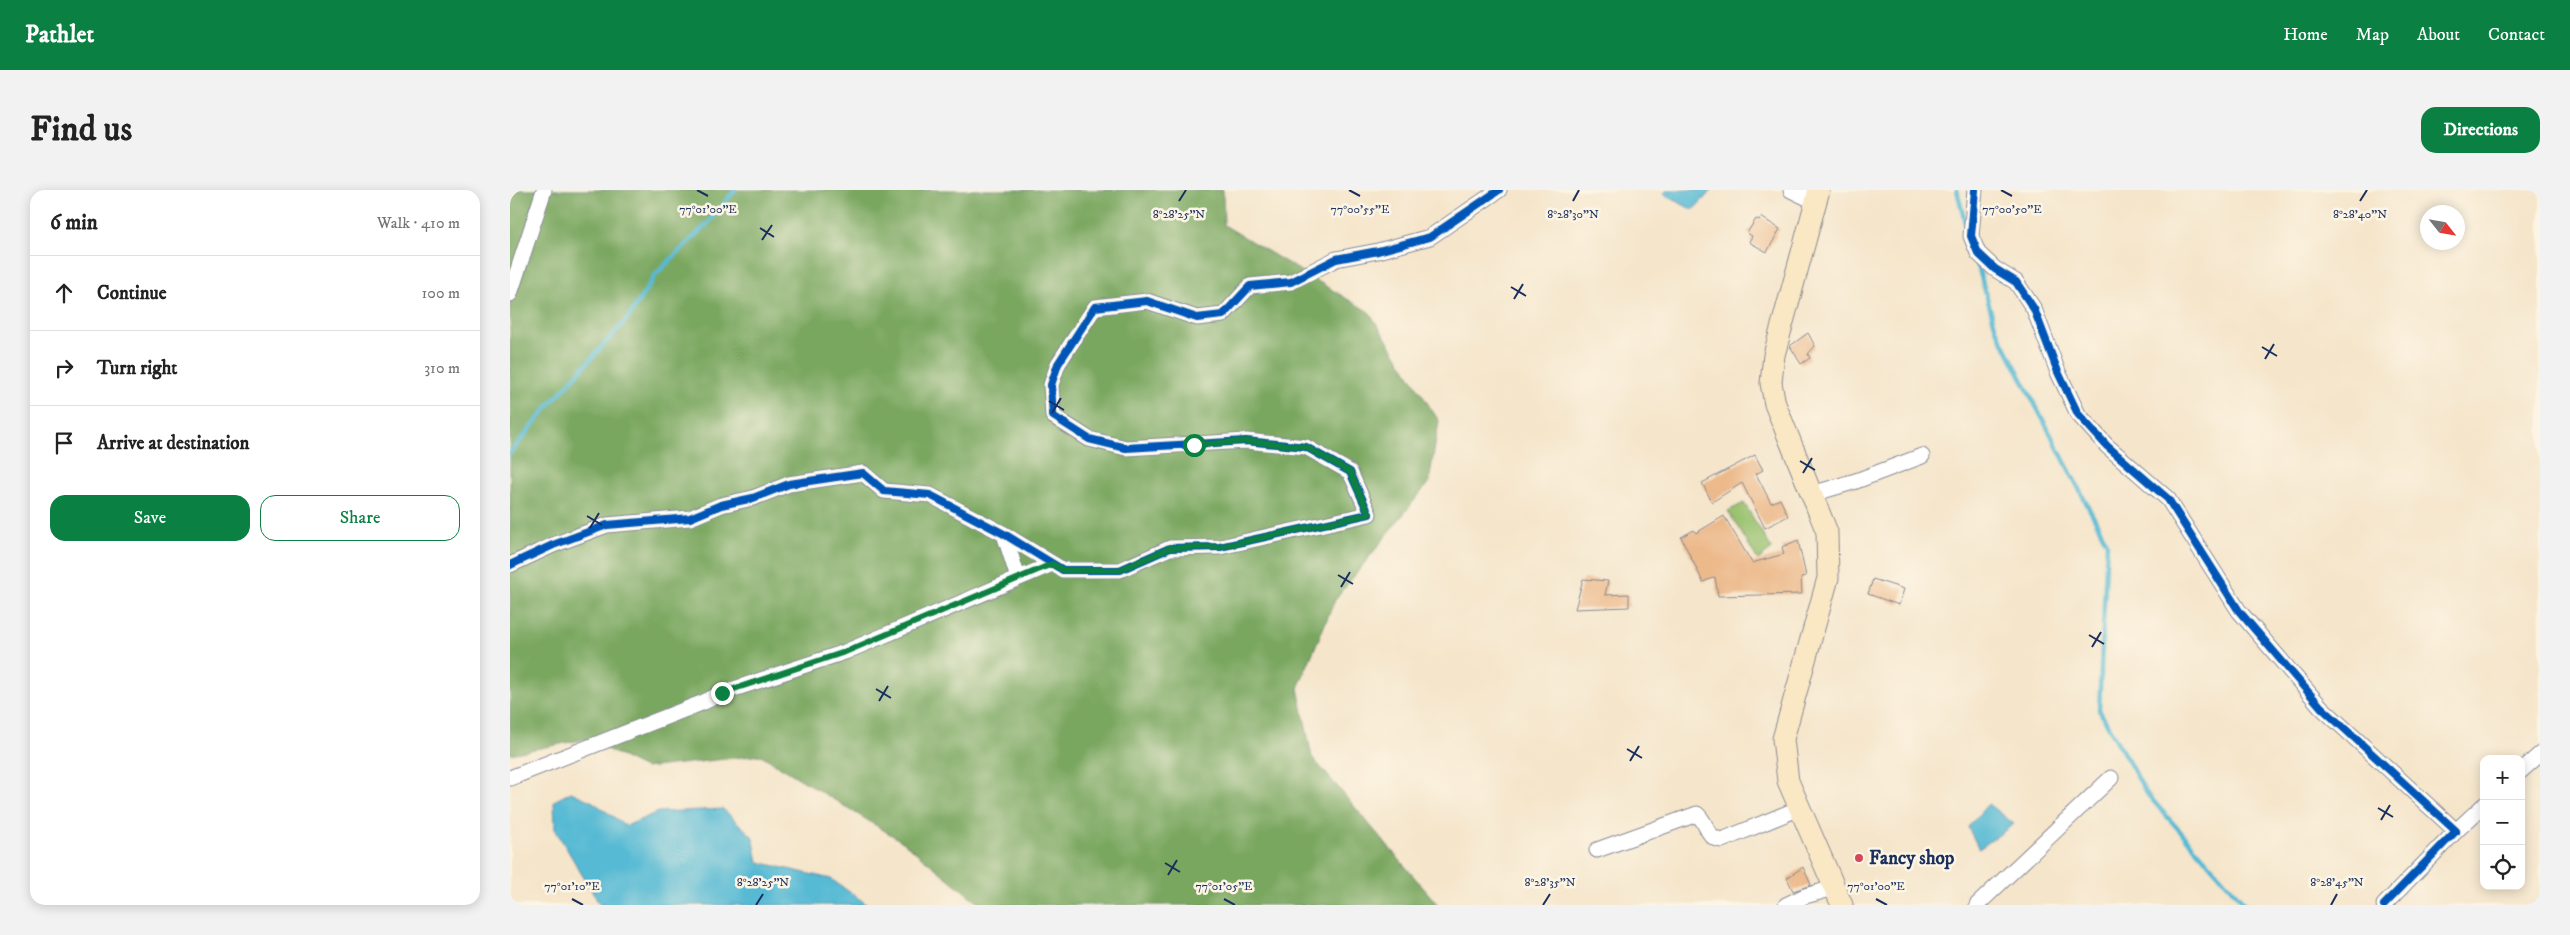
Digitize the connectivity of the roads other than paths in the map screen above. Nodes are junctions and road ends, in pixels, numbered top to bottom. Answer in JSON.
{"nodes":[{"id":1,"x":544,"y":190,"type":"edge"},
{"id":2,"x":1499,"y":190,"type":"edge"},
{"id":3,"x":1791,"y":190,"type":"edge"},
{"id":4,"x":1975,"y":190,"type":"edge"},
{"id":5,"x":1817,"y":196,"type":"edge"},
{"id":6,"x":510,"y":294,"type":"edge"},
{"id":7,"x":1922,"y":456,"type":"dead end"},
{"id":8,"x":1812,"y":494,"type":"junction"},
{"id":9,"x":1004,"y":534,"type":"junction"},
{"id":10,"x":1052,"y":564,"type":"junction"},
{"id":11,"x":510,"y":565,"type":"edge"},
{"id":12,"x":1018,"y":578,"type":"junction"},
{"id":13,"x":2540,"y":754,"type":"edge"},
{"id":14,"x":2525,"y":767,"type":"edge"},
{"id":15,"x":510,"y":778,"type":"edge"},
{"id":16,"x":2111,"y":778,"type":"dead end"},
{"id":17,"x":1800,"y":808,"type":"junction"},
{"id":18,"x":2480,"y":810,"type":"edge"},
{"id":19,"x":2456,"y":831,"type":"junction"},
{"id":20,"x":1597,"y":850,"type":"dead end"},
{"id":21,"x":1838,"y":896,"type":"edge"},
{"id":22,"x":1786,"y":905,"type":"edge"},
{"id":23,"x":1977,"y":905,"type":"edge"},
{"id":24,"x":2384,"y":905,"type":"edge"}],
"edges":[{"from":1,"to":6,"type":"street"},
{"from":2,"to":10,"type":"street"},
{"from":3,"to":5,"type":"street"},
{"from":4,"to":19,"type":"street"},
{"from":5,"to":8,"type":"main road"},
{"from":7,"to":8,"type":"street"},
{"from":8,"to":17,"type":"main road"},
{"from":9,"to":10,"type":"street"},
{"from":9,"to":11,"type":"street"},
{"from":9,"to":12,"type":"street"},
{"from":10,"to":12,"type":"street"},
{"from":12,"to":15,"type":"street"},
{"from":13,"to":14,"type":"street"},
{"from":16,"to":23,"type":"street"},
{"from":17,"to":20,"type":"street"},
{"from":17,"to":21,"type":"main road"},
{"from":18,"to":19,"type":"street"},
{"from":19,"to":24,"type":"street"},
{"from":21,"to":22,"type":"street"}]}
